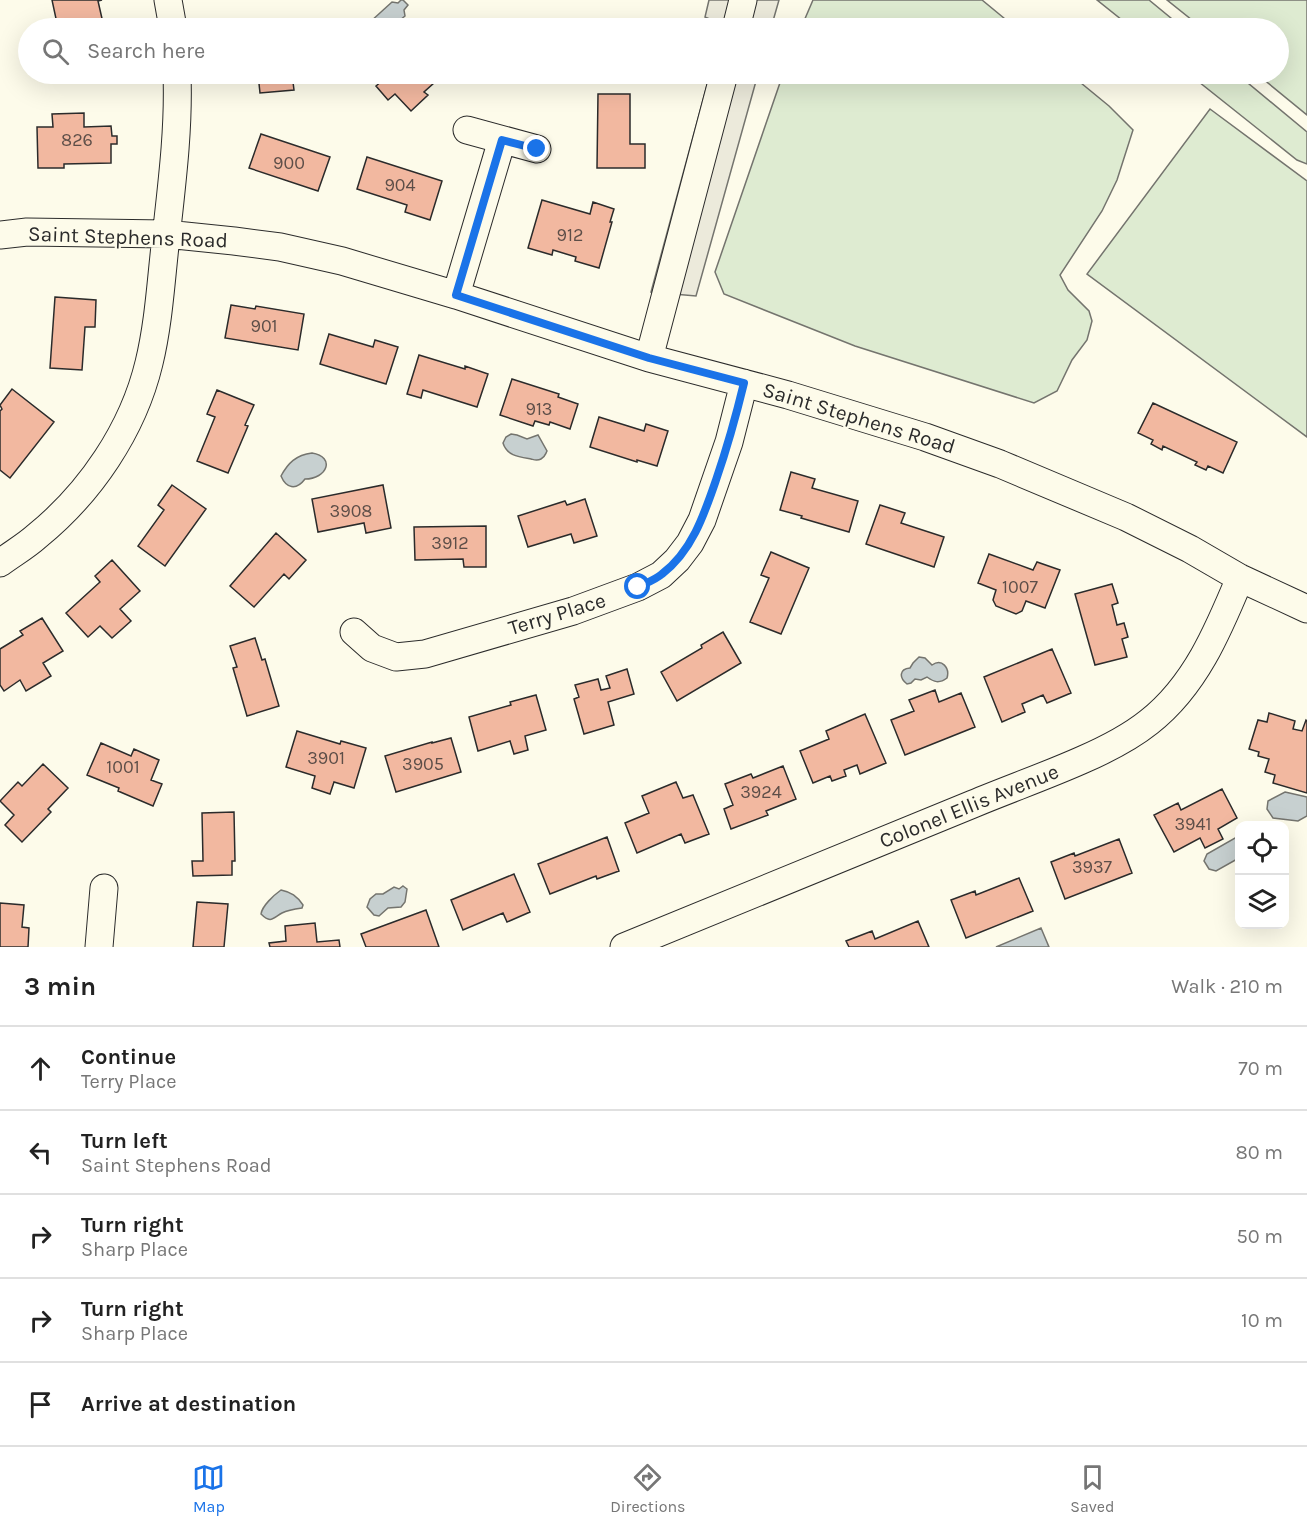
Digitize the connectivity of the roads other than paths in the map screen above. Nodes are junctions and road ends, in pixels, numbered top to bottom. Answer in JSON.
{"nodes":[{"id":1,"x":168,"y":0,"type":"edge"},
{"id":2,"x":744,"y":0,"type":"edge"},
{"id":3,"x":171,"y":18,"type":"edge"},
{"id":4,"x":739,"y":18,"type":"edge"},
{"id":5,"x":178,"y":84,"type":"edge"},
{"id":6,"x":721,"y":84,"type":"edge"},
{"id":7,"x":467,"y":130,"type":"dead end"},
{"id":8,"x":502,"y":140,"type":"junction"},
{"id":9,"x":537,"y":149,"type":"dead end"},
{"id":10,"x":166,"y":234,"type":"junction"},
{"id":11,"x":0,"y":235,"type":"edge"},
{"id":12,"x":456,"y":295,"type":"junction"},
{"id":13,"x":649,"y":358,"type":"junction"},
{"id":14,"x":744,"y":383,"type":"junction"},
{"id":15,"x":0,"y":563,"type":"edge"},
{"id":16,"x":1240,"y":578,"type":"junction"},
{"id":17,"x":1307,"y":609,"type":"edge"},
{"id":18,"x":354,"y":632,"type":"dead end"},
{"id":19,"x":104,"y":888,"type":"dead end"},
{"id":20,"x":99,"y":947,"type":"edge"},
{"id":21,"x":624,"y":947,"type":"edge"}],
"edges":[{"from":1,"to":3,"type":"street"},
{"from":2,"to":4,"type":"street"},
{"from":5,"to":10,"type":"street"},
{"from":6,"to":13,"type":"street"},
{"from":7,"to":8,"type":"street"},
{"from":8,"to":9,"type":"street"},
{"from":8,"to":12,"type":"street"},
{"from":10,"to":11,"type":"street","name":"Saint Stephens Road"},
{"from":10,"to":12,"type":"street","name":"Saint Stephens Road"},
{"from":10,"to":15,"type":"street"},
{"from":12,"to":13,"type":"street","name":"Saint Stephens Road"},
{"from":13,"to":14,"type":"street","name":"Saint Stephens Road"},
{"from":14,"to":16,"type":"street","name":"Saint Stephens Road"},
{"from":14,"to":18,"type":"street","name":"Terry Place"},
{"from":16,"to":17,"type":"street","name":"Saint Stephens Road"},
{"from":16,"to":21,"type":"street","name":"Colonel Ellis Avenue"},
{"from":19,"to":20,"type":"street"}]}
